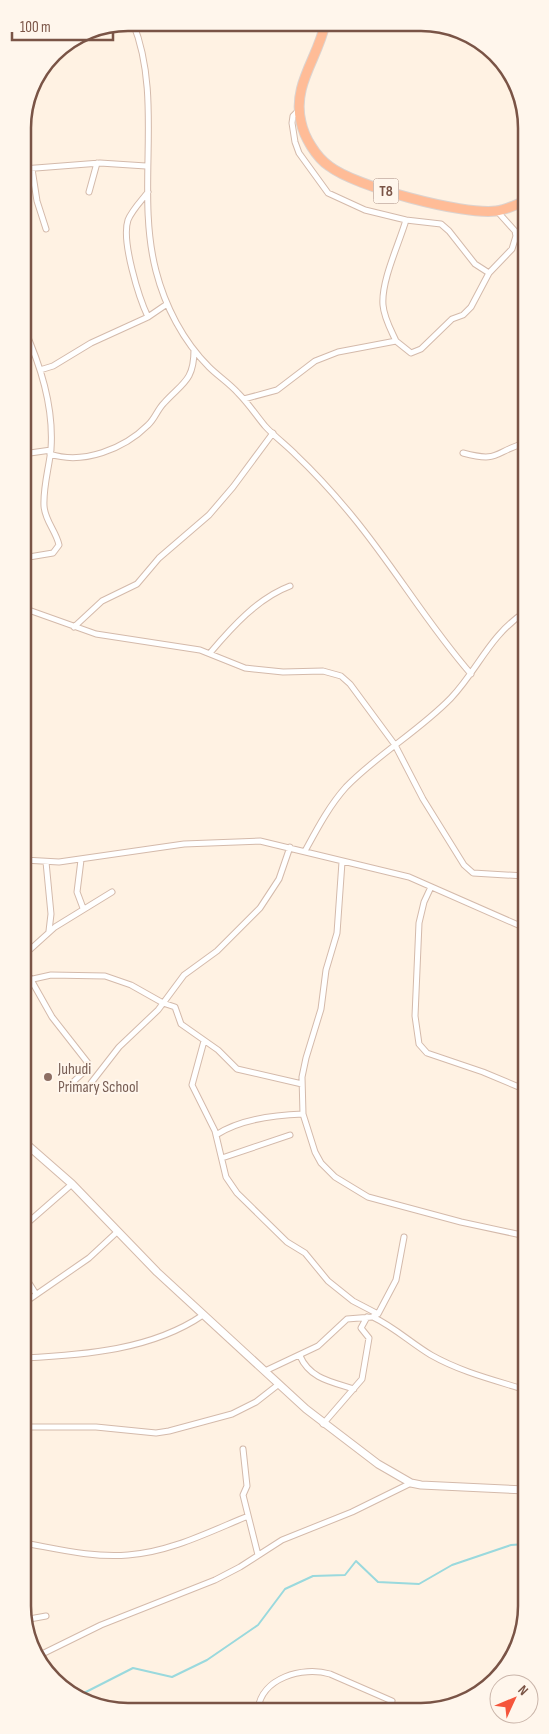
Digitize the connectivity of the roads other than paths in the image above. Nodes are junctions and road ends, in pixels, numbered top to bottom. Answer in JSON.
{"nodes":[{"id":1,"x":137,"y":31,"type":"edge"},
{"id":2,"x":324,"y":31,"type":"edge"},
{"id":3,"x":299,"y":109,"type":"junction"},
{"id":4,"x":97,"y":163,"type":"junction"},
{"id":5,"x":146,"y":166,"type":"junction"},
{"id":6,"x":32,"y":169,"type":"joint"},
{"id":7,"x":89,"y":192,"type":"dead end"},
{"id":8,"x":148,"y":192,"type":"junction"},
{"id":9,"x":518,"y":204,"type":"edge"},
{"id":10,"x":497,"y":211,"type":"junction"},
{"id":11,"x":406,"y":220,"type":"junction"},
{"id":12,"x":46,"y":229,"type":"dead end"},
{"id":13,"x":489,"y":273,"type":"junction"},
{"id":14,"x":167,"y":304,"type":"junction"},
{"id":15,"x":148,"y":317,"type":"junction"},
{"id":16,"x":396,"y":342,"type":"junction"},
{"id":17,"x":31,"y":347,"type":"edge"},
{"id":18,"x":194,"y":349,"type":"junction"},
{"id":19,"x":40,"y":370,"type":"junction"},
{"id":20,"x":244,"y":399,"type":"junction"},
{"id":21,"x":273,"y":433,"type":"junction"},
{"id":22,"x":518,"y":445,"type":"edge"},
{"id":23,"x":51,"y":452,"type":"junction"},
{"id":24,"x":31,"y":453,"type":"edge"},
{"id":25,"x":463,"y":453,"type":"dead end"},
{"id":26,"x":31,"y":557,"type":"edge"},
{"id":27,"x":290,"y":586,"type":"dead end"},
{"id":28,"x":31,"y":611,"type":"edge"},
{"id":29,"x":518,"y":618,"type":"edge"},
{"id":30,"x":74,"y":627,"type":"junction"},
{"id":31,"x":210,"y":653,"type":"junction"},
{"id":32,"x":471,"y":674,"type":"junction"},
{"id":33,"x":395,"y":745,"type":"junction"},
{"id":34,"x":290,"y":847,"type":"junction"},
{"id":35,"x":305,"y":851,"type":"junction"},
{"id":36,"x":81,"y":860,"type":"junction"},
{"id":37,"x":31,"y":861,"type":"edge"},
{"id":38,"x":46,"y":862,"type":"junction"},
{"id":39,"x":342,"y":862,"type":"junction"},
{"id":40,"x":518,"y":876,"type":"edge"},
{"id":41,"x":430,"y":888,"type":"junction"},
{"id":42,"x":112,"y":892,"type":"dead end"},
{"id":43,"x":83,"y":908,"type":"junction"},
{"id":44,"x":518,"y":925,"type":"edge"},
{"id":45,"x":49,"y":931,"type":"junction"},
{"id":46,"x":31,"y":948,"type":"edge"},
{"id":47,"x":31,"y":978,"type":"edge"},
{"id":48,"x":31,"y":980,"type":"edge"},
{"id":49,"x":163,"y":1003,"type":"junction"},
{"id":50,"x":204,"y":1041,"type":"junction"},
{"id":51,"x":72,"y":1083,"type":"dead end"},
{"id":52,"x":91,"y":1083,"type":"dead end"},
{"id":53,"x":302,"y":1084,"type":"junction"},
{"id":54,"x":518,"y":1087,"type":"edge"},
{"id":55,"x":303,"y":1114,"type":"junction"},
{"id":56,"x":216,"y":1135,"type":"junction"},
{"id":57,"x":290,"y":1135,"type":"dead end"},
{"id":58,"x":31,"y":1148,"type":"edge"},
{"id":59,"x":222,"y":1158,"type":"junction"},
{"id":60,"x":72,"y":1184,"type":"junction"},
{"id":61,"x":31,"y":1220,"type":"edge"},
{"id":62,"x":116,"y":1232,"type":"junction"},
{"id":63,"x":518,"y":1234,"type":"edge"},
{"id":64,"x":404,"y":1237,"type":"dead end"},
{"id":65,"x":31,"y":1286,"type":"edge"},
{"id":66,"x":36,"y":1294,"type":"junction"},
{"id":67,"x":31,"y":1298,"type":"edge"},
{"id":68,"x":378,"y":1314,"type":"junction"},
{"id":69,"x":203,"y":1315,"type":"junction"},
{"id":70,"x":370,"y":1317,"type":"junction"},
{"id":71,"x":300,"y":1356,"type":"junction"},
{"id":72,"x":31,"y":1357,"type":"edge"},
{"id":73,"x":265,"y":1372,"type":"junction"},
{"id":74,"x":279,"y":1384,"type":"junction"},
{"id":75,"x":518,"y":1388,"type":"edge"},
{"id":76,"x":354,"y":1389,"type":"junction"},
{"id":77,"x":323,"y":1424,"type":"junction"},
{"id":78,"x":31,"y":1427,"type":"edge"},
{"id":79,"x":243,"y":1448,"type":"dead end"},
{"id":80,"x":411,"y":1483,"type":"junction"},
{"id":81,"x":518,"y":1490,"type":"edge"},
{"id":82,"x":248,"y":1516,"type":"junction"},
{"id":83,"x":31,"y":1544,"type":"edge"},
{"id":84,"x":258,"y":1555,"type":"junction"},
{"id":85,"x":46,"y":1616,"type":"dead end"},
{"id":86,"x":32,"y":1619,"type":"edge"},
{"id":87,"x":44,"y":1653,"type":"edge"},
{"id":88,"x":392,"y":1701,"type":"dead end"},
{"id":89,"x":259,"y":1703,"type":"edge"}],
"edges":[{"from":1,"to":5,"type":"street"},
{"from":2,"to":3,"type":"highway","number":"T8"},
{"from":3,"to":10,"type":"highway","number":"T8"},
{"from":3,"to":11,"type":"street"},
{"from":4,"to":5,"type":"street"},
{"from":4,"to":6,"type":"street"},
{"from":4,"to":7,"type":"street"},
{"from":5,"to":8,"type":"street"},
{"from":6,"to":12,"type":"street"},
{"from":8,"to":14,"type":"street"},
{"from":8,"to":15,"type":"street"},
{"from":9,"to":10,"type":"highway","number":"T8"},
{"from":10,"to":13,"type":"street"},
{"from":11,"to":13,"type":"street"},
{"from":11,"to":16,"type":"street"},
{"from":13,"to":16,"type":"street"},
{"from":14,"to":15,"type":"street"},
{"from":14,"to":18,"type":"street"},
{"from":15,"to":19,"type":"street"},
{"from":16,"to":20,"type":"street"},
{"from":17,"to":19,"type":"street"},
{"from":18,"to":20,"type":"street"},
{"from":18,"to":23,"type":"street"},
{"from":19,"to":23,"type":"street"},
{"from":20,"to":21,"type":"street"},
{"from":21,"to":30,"type":"street"},
{"from":21,"to":32,"type":"street"},
{"from":22,"to":25,"type":"street"},
{"from":23,"to":24,"type":"street"},
{"from":23,"to":26,"type":"street"},
{"from":27,"to":31,"type":"street"},
{"from":28,"to":30,"type":"street"},
{"from":29,"to":32,"type":"street"},
{"from":30,"to":31,"type":"street"},
{"from":31,"to":33,"type":"street"},
{"from":32,"to":33,"type":"street"},
{"from":33,"to":35,"type":"street"},
{"from":33,"to":40,"type":"street"},
{"from":34,"to":35,"type":"street"},
{"from":34,"to":36,"type":"street"},
{"from":34,"to":49,"type":"street"},
{"from":35,"to":39,"type":"street"},
{"from":36,"to":38,"type":"street"},
{"from":36,"to":43,"type":"street"},
{"from":37,"to":38,"type":"street"},
{"from":38,"to":45,"type":"street"},
{"from":39,"to":41,"type":"street"},
{"from":39,"to":53,"type":"street"},
{"from":41,"to":44,"type":"street"},
{"from":41,"to":54,"type":"street"},
{"from":42,"to":43,"type":"street"},
{"from":43,"to":45,"type":"street"},
{"from":45,"to":46,"type":"street"},
{"from":47,"to":49,"type":"street"},
{"from":48,"to":51,"type":"street"},
{"from":49,"to":50,"type":"street"},
{"from":49,"to":52,"type":"street"},
{"from":50,"to":53,"type":"street"},
{"from":50,"to":56,"type":"street"},
{"from":53,"to":55,"type":"street"},
{"from":55,"to":56,"type":"street"},
{"from":55,"to":63,"type":"street"},
{"from":56,"to":59,"type":"street"},
{"from":57,"to":59,"type":"street"},
{"from":58,"to":60,"type":"street"},
{"from":59,"to":68,"type":"street"},
{"from":60,"to":61,"type":"street"},
{"from":60,"to":62,"type":"street"},
{"from":62,"to":66,"type":"street"},
{"from":62,"to":69,"type":"street"},
{"from":64,"to":68,"type":"street"},
{"from":65,"to":66,"type":"street"},
{"from":66,"to":67,"type":"street"},
{"from":68,"to":70,"type":"street"},
{"from":69,"to":72,"type":"street"},
{"from":69,"to":73,"type":"street"},
{"from":70,"to":71,"type":"street"},
{"from":70,"to":75,"type":"street"},
{"from":70,"to":76,"type":"street"},
{"from":71,"to":73,"type":"street"},
{"from":71,"to":76,"type":"street"},
{"from":73,"to":74,"type":"street"},
{"from":74,"to":77,"type":"street"},
{"from":74,"to":78,"type":"street"},
{"from":76,"to":77,"type":"street"},
{"from":77,"to":80,"type":"street"},
{"from":79,"to":82,"type":"street"},
{"from":80,"to":81,"type":"street"},
{"from":80,"to":84,"type":"street"},
{"from":82,"to":83,"type":"street"},
{"from":82,"to":84,"type":"street"},
{"from":84,"to":87,"type":"street"},
{"from":85,"to":86,"type":"street"},
{"from":88,"to":89,"type":"street"}]}
